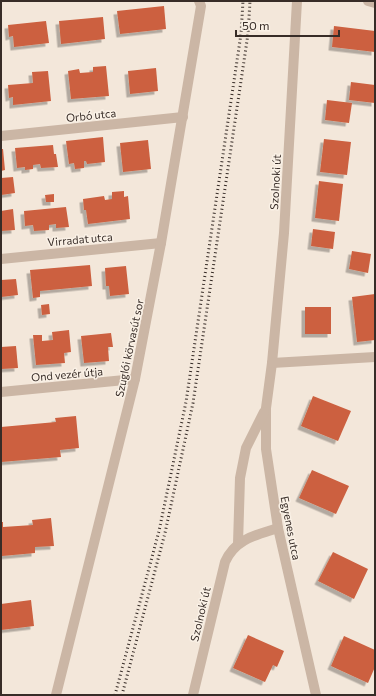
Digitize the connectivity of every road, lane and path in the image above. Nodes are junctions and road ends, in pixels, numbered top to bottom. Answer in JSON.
{"nodes":[{"id":1,"x":199,"y":1,"type":"edge"},
{"id":2,"x":298,"y":1,"type":"edge"},
{"id":3,"x":368,"y":1,"type":"edge"},
{"id":4,"x":375,"y":2,"type":"edge"},
{"id":5,"x":183,"y":117,"type":"junction"},
{"id":6,"x":1,"y":136,"type":"edge"},
{"id":7,"x":162,"y":243,"type":"junction"},
{"id":8,"x":1,"y":258,"type":"edge"},
{"id":9,"x":375,"y":357,"type":"edge"},
{"id":10,"x":272,"y":363,"type":"junction"},
{"id":11,"x":135,"y":379,"type":"junction"},
{"id":12,"x":1,"y":392,"type":"edge"},
{"id":13,"x":266,"y":408,"type":"junction"},
{"id":14,"x":278,"y":528,"type":"junction"},
{"id":15,"x":238,"y":544,"type":"junction"},
{"id":16,"x":56,"y":695,"type":"edge"},
{"id":17,"x":193,"y":695,"type":"edge"},
{"id":18,"x":316,"y":695,"type":"edge"}],
"edges":[{"from":1,"to":5,"type":"street","name":"Szuglói körvasút sor"},
{"from":2,"to":10,"type":"street","name":"Szolnoki út"},
{"from":3,"to":4,"type":"street"},
{"from":5,"to":6,"type":"street","name":"Orbó utca"},
{"from":5,"to":7,"type":"street","name":"Szuglói körvasút sor"},
{"from":7,"to":8,"type":"street","name":"Virradat utca"},
{"from":7,"to":11,"type":"street","name":"Szuglói körvasút sor"},
{"from":9,"to":10,"type":"street"},
{"from":10,"to":13,"type":"street","name":"Egyenes utca"},
{"from":11,"to":12,"type":"street","name":"Ond vezér útja"},
{"from":11,"to":16,"type":"street","name":"Szuglói körvasút sor"},
{"from":13,"to":14,"type":"street","name":"Egyenes utca"},
{"from":13,"to":15,"type":"street"},
{"from":14,"to":15,"type":"street","name":"Szolnoki út"},
{"from":14,"to":18,"type":"street","name":"Egyenes utca"},
{"from":15,"to":17,"type":"street","name":"Szolnoki út"}]}
